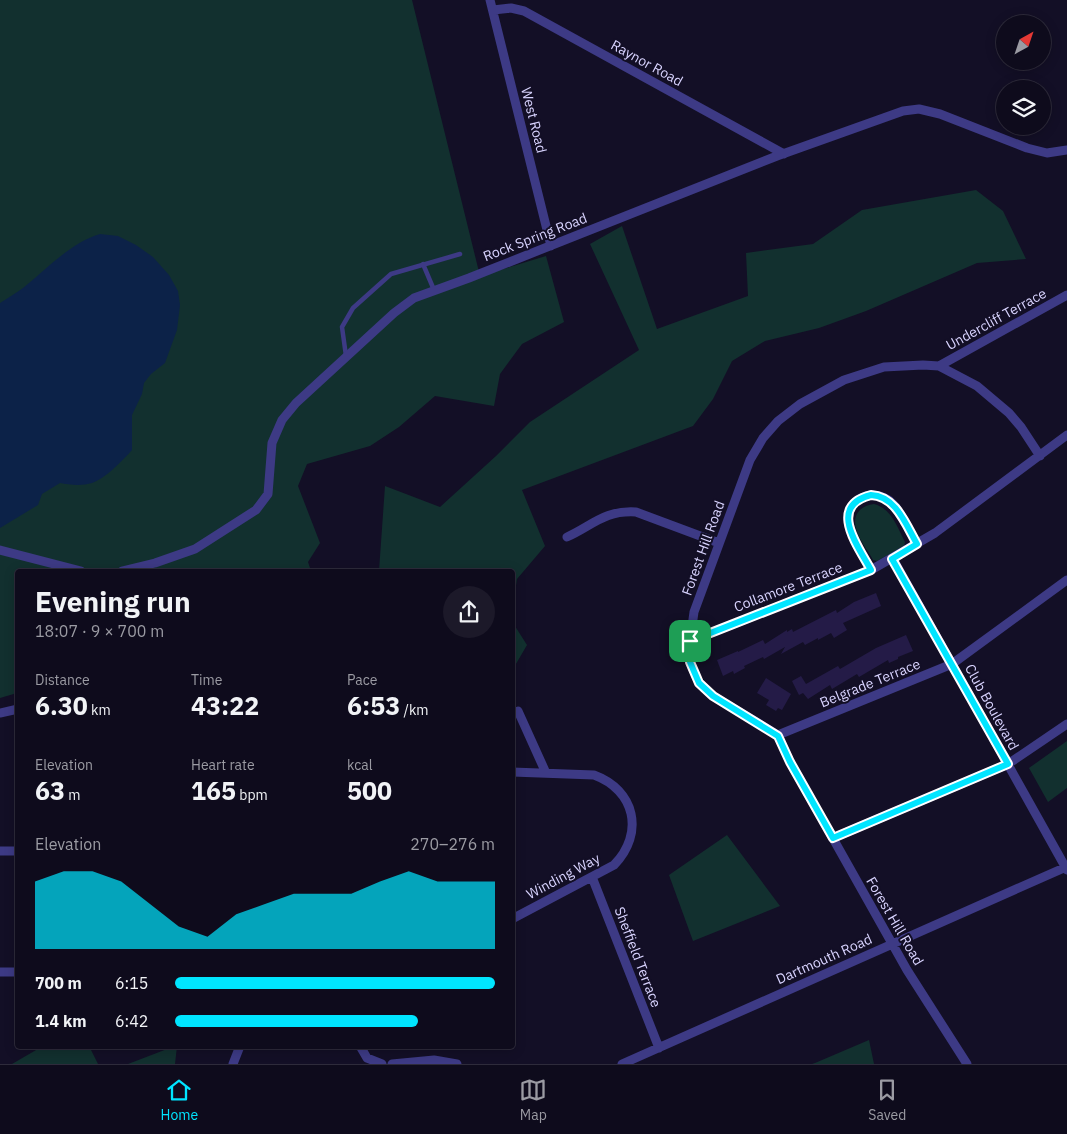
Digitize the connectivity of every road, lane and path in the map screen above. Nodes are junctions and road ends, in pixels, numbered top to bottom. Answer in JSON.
{"nodes":[{"id":1,"x":490,"y":0,"type":"edge"},
{"id":2,"x":493,"y":10,"type":"junction"},
{"id":3,"x":1067,"y":150,"type":"edge"},
{"id":4,"x":784,"y":154,"type":"junction"},
{"id":5,"x":551,"y":246,"type":"junction"},
{"id":6,"x":460,"y":254,"type":"dead end"},
{"id":7,"x":423,"y":264,"type":"junction"},
{"id":8,"x":434,"y":290,"type":"junction"},
{"id":9,"x":1067,"y":295,"type":"edge"},
{"id":10,"x":346,"y":357,"type":"junction"},
{"id":11,"x":939,"y":366,"type":"junction"},
{"id":12,"x":1067,"y":435,"type":"edge"},
{"id":13,"x":1040,"y":456,"type":"junction"},
{"id":14,"x":567,"y":538,"type":"dead end"},
{"id":15,"x":719,"y":543,"type":"junction"},
{"id":16,"x":917,"y":544,"type":"junction"},
{"id":17,"x":0,"y":550,"type":"edge"},
{"id":18,"x":892,"y":559,"type":"junction"},
{"id":19,"x":73,"y":569,"type":"edge"},
{"id":20,"x":130,"y":569,"type":"edge"},
{"id":21,"x":871,"y":570,"type":"junction"},
{"id":22,"x":1067,"y":580,"type":"edge"},
{"id":23,"x":690,"y":641,"type":"junction"},
{"id":24,"x":952,"y":664,"type":"junction"},
{"id":25,"x":15,"y":710,"type":"edge"},
{"id":26,"x":518,"y":711,"type":"dead end"},
{"id":27,"x":0,"y":713,"type":"edge"},
{"id":28,"x":1067,"y":724,"type":"edge"},
{"id":29,"x":778,"y":736,"type":"junction"},
{"id":30,"x":1008,"y":764,"type":"junction"},
{"id":31,"x":515,"y":772,"type":"edge"},
{"id":32,"x":546,"y":773,"type":"junction"},
{"id":33,"x":833,"y":838,"type":"junction"},
{"id":34,"x":0,"y":851,"type":"edge"},
{"id":35,"x":15,"y":851,"type":"edge"},
{"id":36,"x":1066,"y":869,"type":"edge"},
{"id":37,"x":592,"y":876,"type":"junction"},
{"id":38,"x":515,"y":917,"type":"edge"},
{"id":39,"x":892,"y":943,"type":"junction"},
{"id":40,"x":0,"y":972,"type":"edge"},
{"id":41,"x":15,"y":972,"type":"edge"},
{"id":42,"x":659,"y":1048,"type":"junction"},
{"id":43,"x":239,"y":1049,"type":"edge"},
{"id":44,"x":362,"y":1049,"type":"edge"},
{"id":45,"x":233,"y":1064,"type":"edge"},
{"id":46,"x":382,"y":1064,"type":"edge"},
{"id":47,"x":392,"y":1064,"type":"edge"},
{"id":48,"x":457,"y":1064,"type":"edge"},
{"id":49,"x":622,"y":1064,"type":"edge"},
{"id":50,"x":967,"y":1064,"type":"edge"}],
"edges":[{"from":1,"to":2,"type":"street","name":"West Road"},
{"from":2,"to":4,"type":"street","name":"Raynor Road"},
{"from":2,"to":5,"type":"street","name":"West Road"},
{"from":3,"to":4,"type":"street","name":"Rock Spring Road"},
{"from":4,"to":5,"type":"street","name":"Rock Spring Road"},
{"from":5,"to":8,"type":"street","name":"Rock Spring Road"},
{"from":6,"to":7,"type":"lane"},
{"from":7,"to":8,"type":"lane"},
{"from":7,"to":10,"type":"lane"},
{"from":8,"to":10,"type":"street","name":"Rock Spring Road"},
{"from":9,"to":11,"type":"street","name":"Undercliff Terrace"},
{"from":10,"to":20,"type":"street","name":"Rock Spring Road"},
{"from":11,"to":13,"type":"street","name":"Forest Hill Road"},
{"from":11,"to":15,"type":"street","name":"Forest Hill Road"},
{"from":12,"to":13,"type":"street","name":"Collamore Terrace"},
{"from":13,"to":16,"type":"street","name":"Collamore Terrace"},
{"from":14,"to":15,"type":"street"},
{"from":15,"to":23,"type":"street","name":"Forest Hill Road"},
{"from":16,"to":18,"type":"street","name":"Collamore Terrace"},
{"from":16,"to":21,"type":"street"},
{"from":17,"to":19,"type":"street"},
{"from":18,"to":21,"type":"street","name":"Collamore Terrace"},
{"from":18,"to":24,"type":"street","name":"Club Boulevard"},
{"from":21,"to":23,"type":"street","name":"Collamore Terrace"},
{"from":22,"to":24,"type":"street","name":"Belgrade Terrace"},
{"from":23,"to":29,"type":"street","name":"Forest Hill Road"},
{"from":24,"to":29,"type":"street","name":"Belgrade Terrace"},
{"from":24,"to":30,"type":"street","name":"Club Boulevard"},
{"from":25,"to":27,"type":"street"},
{"from":26,"to":32,"type":"street"},
{"from":28,"to":30,"type":"street"},
{"from":29,"to":33,"type":"street","name":"Forest Hill Road"},
{"from":30,"to":33,"type":"street"},
{"from":30,"to":36,"type":"street","name":"Club Boulevard"},
{"from":31,"to":32,"type":"street","name":"Winding Way"},
{"from":32,"to":37,"type":"street","name":"Winding Way"},
{"from":33,"to":39,"type":"street","name":"Forest Hill Road"},
{"from":34,"to":35,"type":"street"},
{"from":36,"to":39,"type":"street","name":"Dartmouth Road"},
{"from":37,"to":38,"type":"street","name":"Winding Way"},
{"from":37,"to":42,"type":"street","name":"Sheffield Terrace"},
{"from":39,"to":42,"type":"street","name":"Dartmouth Road"},
{"from":39,"to":50,"type":"street","name":"Forest Hill Road"},
{"from":40,"to":41,"type":"street"},
{"from":42,"to":49,"type":"street","name":"Dartmouth Road"},
{"from":43,"to":45,"type":"street"},
{"from":44,"to":46,"type":"street"},
{"from":47,"to":48,"type":"street"}]}
